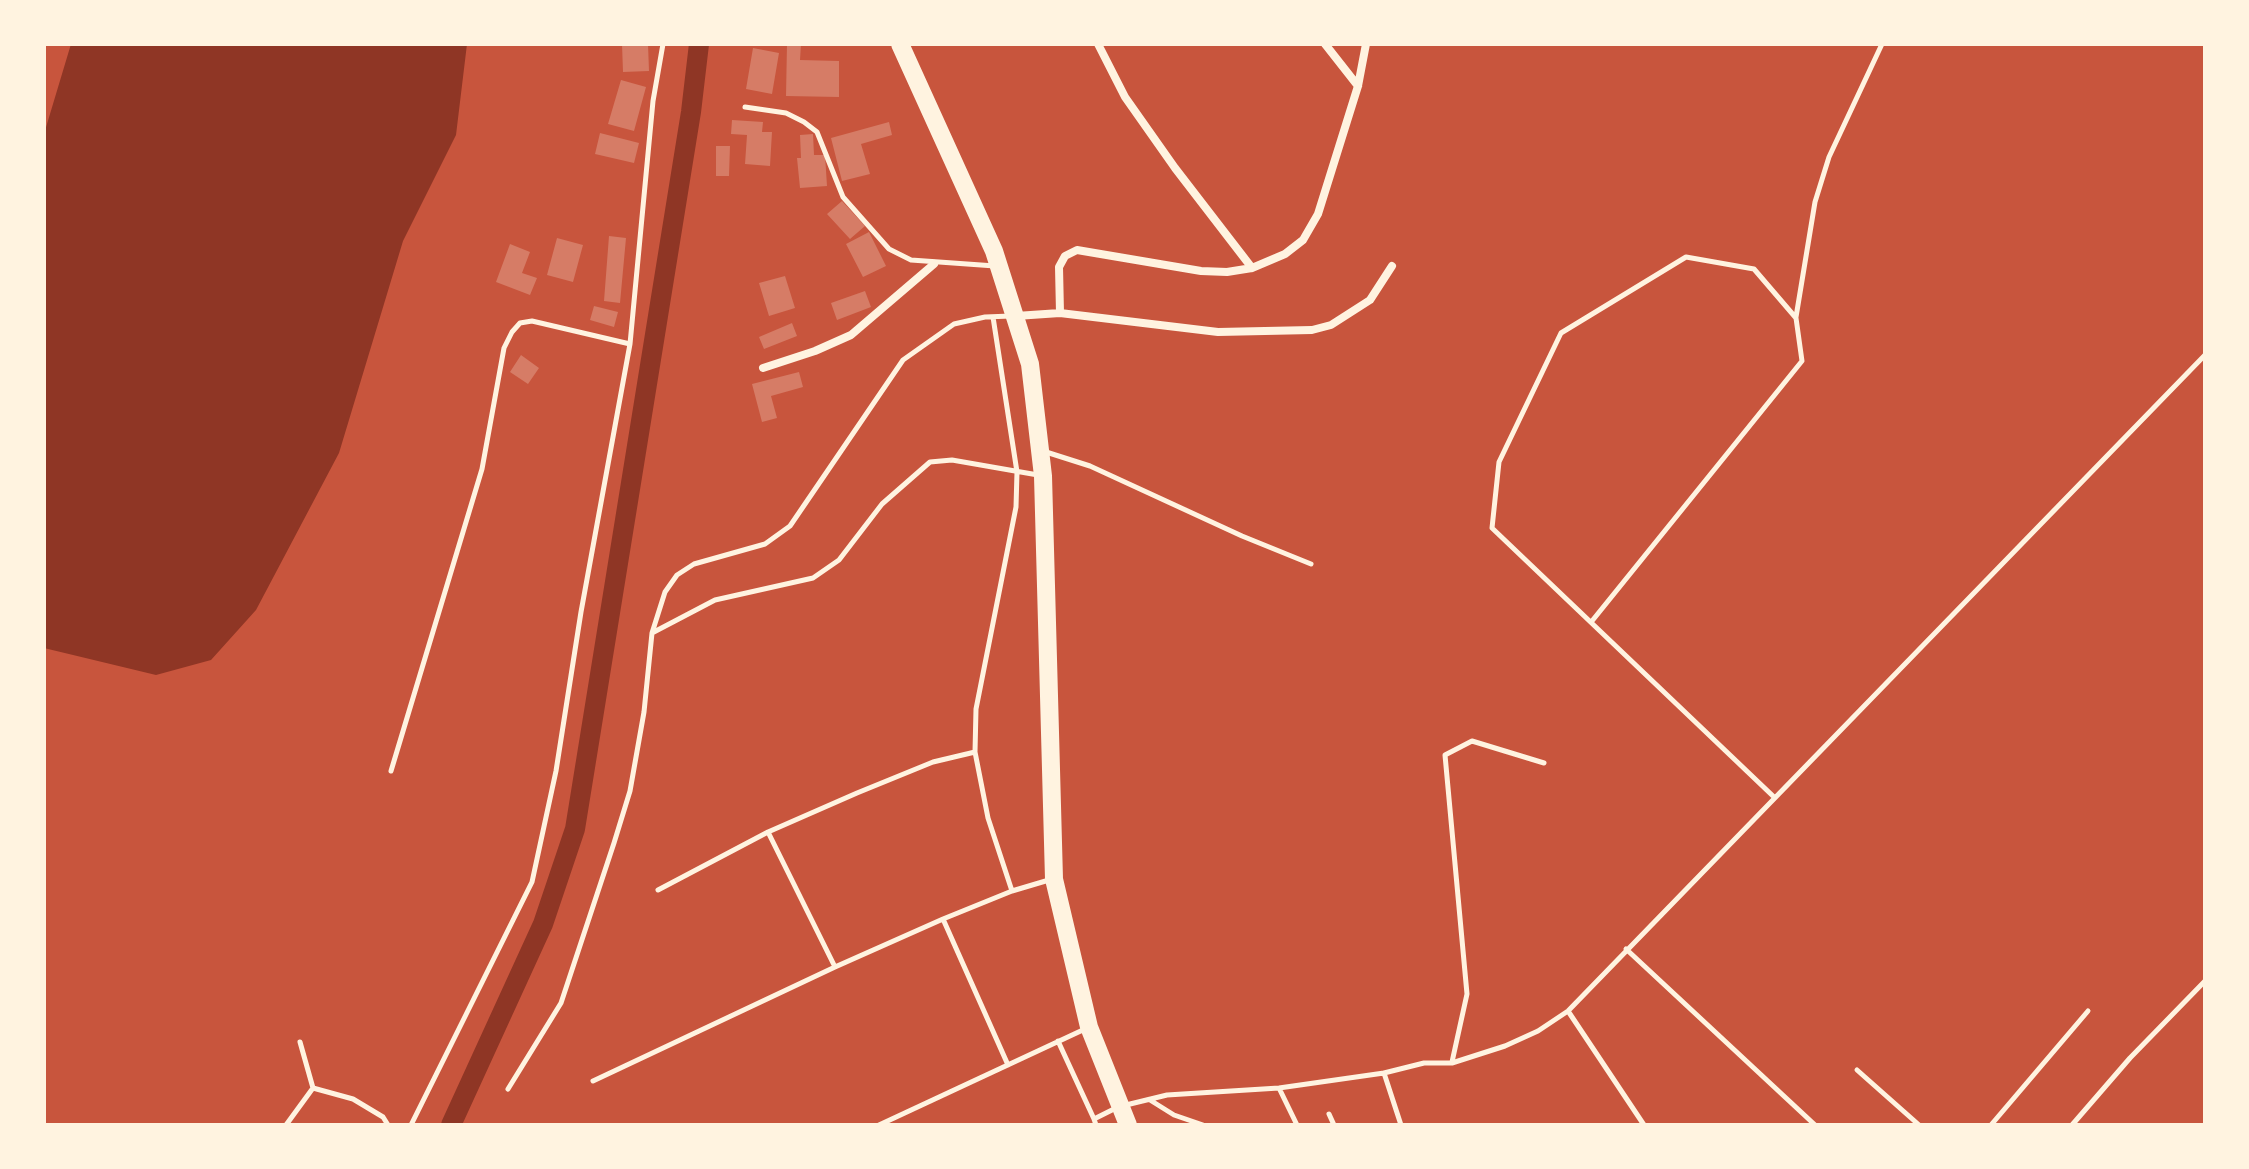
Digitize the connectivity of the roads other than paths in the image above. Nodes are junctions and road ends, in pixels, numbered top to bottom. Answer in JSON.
{"nodes":[{"id":1,"x":663,"y":44,"type":"edge"},
{"id":2,"x":900,"y":44,"type":"edge"},
{"id":3,"x":1098,"y":44,"type":"edge"},
{"id":4,"x":1325,"y":44,"type":"edge"},
{"id":5,"x":1366,"y":44,"type":"edge"},
{"id":6,"x":1882,"y":44,"type":"edge"},
{"id":7,"x":1358,"y":86,"type":"junction"},
{"id":8,"x":745,"y":107,"type":"dead end"},
{"id":9,"x":934,"y":264,"type":"junction"},
{"id":10,"x":1392,"y":266,"type":"dead end"},
{"id":11,"x":1000,"y":267,"type":"junction"},
{"id":12,"x":1252,"y":268,"type":"junction"},
{"id":13,"x":1060,"y":313,"type":"junction"},
{"id":14,"x":1016,"y":316,"type":"junction"},
{"id":15,"x":993,"y":317,"type":"junction"},
{"id":16,"x":1796,"y":318,"type":"junction"},
{"id":17,"x":630,"y":344,"type":"junction"},
{"id":18,"x":2205,"y":355,"type":"edge"},
{"id":19,"x":763,"y":368,"type":"dead end"},
{"id":20,"x":1040,"y":450,"type":"junction"},
{"id":21,"x":1017,"y":472,"type":"junction"},
{"id":22,"x":1043,"y":476,"type":"junction"},
{"id":23,"x":1311,"y":564,"type":"dead end"},
{"id":24,"x":1592,"y":621,"type":"junction"},
{"id":25,"x":652,"y":633,"type":"junction"},
{"id":26,"x":975,"y":752,"type":"junction"},
{"id":27,"x":1544,"y":763,"type":"dead end"},
{"id":28,"x":391,"y":771,"type":"dead end"},
{"id":29,"x":1774,"y":797,"type":"junction"},
{"id":30,"x":768,"y":832,"type":"junction"},
{"id":31,"x":1054,"y":879,"type":"junction"},
{"id":32,"x":658,"y":890,"type":"dead end"},
{"id":33,"x":1012,"y":891,"type":"junction"},
{"id":34,"x":943,"y":919,"type":"junction"},
{"id":35,"x":1626,"y":949,"type":"junction"},
{"id":36,"x":835,"y":967,"type":"junction"},
{"id":37,"x":2205,"y":981,"type":"edge"},
{"id":38,"x":1568,"y":1011,"type":"junction"},
{"id":39,"x":2088,"y":1011,"type":"dead end"},
{"id":40,"x":1089,"y":1027,"type":"junction"},
{"id":41,"x":1058,"y":1041,"type":"junction"},
{"id":42,"x":300,"y":1042,"type":"dead end"},
{"id":43,"x":1452,"y":1063,"type":"junction"},
{"id":44,"x":1008,"y":1065,"type":"junction"},
{"id":45,"x":1857,"y":1070,"type":"dead end"},
{"id":46,"x":1384,"y":1073,"type":"junction"},
{"id":47,"x":593,"y":1081,"type":"dead end"},
{"id":48,"x":313,"y":1088,"type":"junction"},
{"id":49,"x":1279,"y":1088,"type":"junction"},
{"id":50,"x":508,"y":1089,"type":"dead end"},
{"id":51,"x":1149,"y":1099,"type":"junction"},
{"id":52,"x":1119,"y":1107,"type":"junction"},
{"id":53,"x":1329,"y":1114,"type":"dead end"},
{"id":54,"x":1095,"y":1122,"type":"edge"},
{"id":55,"x":286,"y":1125,"type":"edge"},
{"id":56,"x":388,"y":1125,"type":"edge"},
{"id":57,"x":411,"y":1125,"type":"edge"},
{"id":58,"x":879,"y":1125,"type":"edge"},
{"id":59,"x":1128,"y":1125,"type":"edge"},
{"id":60,"x":1203,"y":1125,"type":"edge"},
{"id":61,"x":1297,"y":1125,"type":"edge"},
{"id":62,"x":1334,"y":1125,"type":"edge"},
{"id":63,"x":1401,"y":1125,"type":"edge"},
{"id":64,"x":1644,"y":1125,"type":"edge"},
{"id":65,"x":1815,"y":1125,"type":"edge"},
{"id":66,"x":1919,"y":1125,"type":"edge"},
{"id":67,"x":1991,"y":1125,"type":"edge"},
{"id":68,"x":2072,"y":1125,"type":"edge"}],
"edges":[{"from":1,"to":17,"type":"lane"},
{"from":2,"to":11,"type":"highway"},
{"from":3,"to":12,"type":"street"},
{"from":4,"to":7,"type":"street"},
{"from":5,"to":7,"type":"street"},
{"from":6,"to":16,"type":"lane"},
{"from":7,"to":12,"type":"street"},
{"from":8,"to":9,"type":"lane"},
{"from":9,"to":11,"type":"lane"},
{"from":9,"to":19,"type":"street"},
{"from":10,"to":13,"type":"street"},
{"from":11,"to":14,"type":"highway"},
{"from":12,"to":13,"type":"street"},
{"from":13,"to":14,"type":"street"},
{"from":14,"to":15,"type":"lane"},
{"from":14,"to":20,"type":"highway"},
{"from":15,"to":21,"type":"lane"},
{"from":15,"to":25,"type":"lane"},
{"from":16,"to":24,"type":"lane"},
{"from":16,"to":24,"type":"lane"},
{"from":17,"to":28,"type":"lane"},
{"from":17,"to":57,"type":"lane"},
{"from":18,"to":29,"type":"lane"},
{"from":20,"to":22,"type":"highway"},
{"from":20,"to":23,"type":"lane"},
{"from":21,"to":22,"type":"lane"},
{"from":21,"to":25,"type":"lane"},
{"from":21,"to":26,"type":"lane"},
{"from":22,"to":31,"type":"highway"},
{"from":24,"to":29,"type":"lane"},
{"from":25,"to":50,"type":"lane"},
{"from":26,"to":30,"type":"lane"},
{"from":26,"to":33,"type":"lane"},
{"from":27,"to":43,"type":"lane"},
{"from":29,"to":35,"type":"lane"},
{"from":30,"to":32,"type":"lane"},
{"from":30,"to":36,"type":"lane"},
{"from":31,"to":33,"type":"lane"},
{"from":31,"to":40,"type":"highway"},
{"from":33,"to":34,"type":"lane"},
{"from":34,"to":36,"type":"lane"},
{"from":34,"to":44,"type":"lane"},
{"from":35,"to":38,"type":"lane"},
{"from":35,"to":65,"type":"lane"},
{"from":36,"to":47,"type":"lane"},
{"from":37,"to":68,"type":"lane"},
{"from":38,"to":43,"type":"lane"},
{"from":38,"to":64,"type":"lane"},
{"from":39,"to":67,"type":"lane"},
{"from":40,"to":41,"type":"lane"},
{"from":40,"to":52,"type":"highway"},
{"from":41,"to":44,"type":"lane"},
{"from":41,"to":54,"type":"lane"},
{"from":42,"to":48,"type":"lane"},
{"from":43,"to":46,"type":"lane"},
{"from":44,"to":58,"type":"lane"},
{"from":45,"to":66,"type":"lane"},
{"from":46,"to":49,"type":"lane"},
{"from":46,"to":63,"type":"lane"},
{"from":48,"to":55,"type":"lane"},
{"from":48,"to":56,"type":"lane"},
{"from":49,"to":51,"type":"lane"},
{"from":49,"to":61,"type":"lane"},
{"from":51,"to":52,"type":"lane"},
{"from":51,"to":60,"type":"lane"},
{"from":52,"to":54,"type":"lane"},
{"from":52,"to":59,"type":"highway"},
{"from":53,"to":62,"type":"lane"}]}
